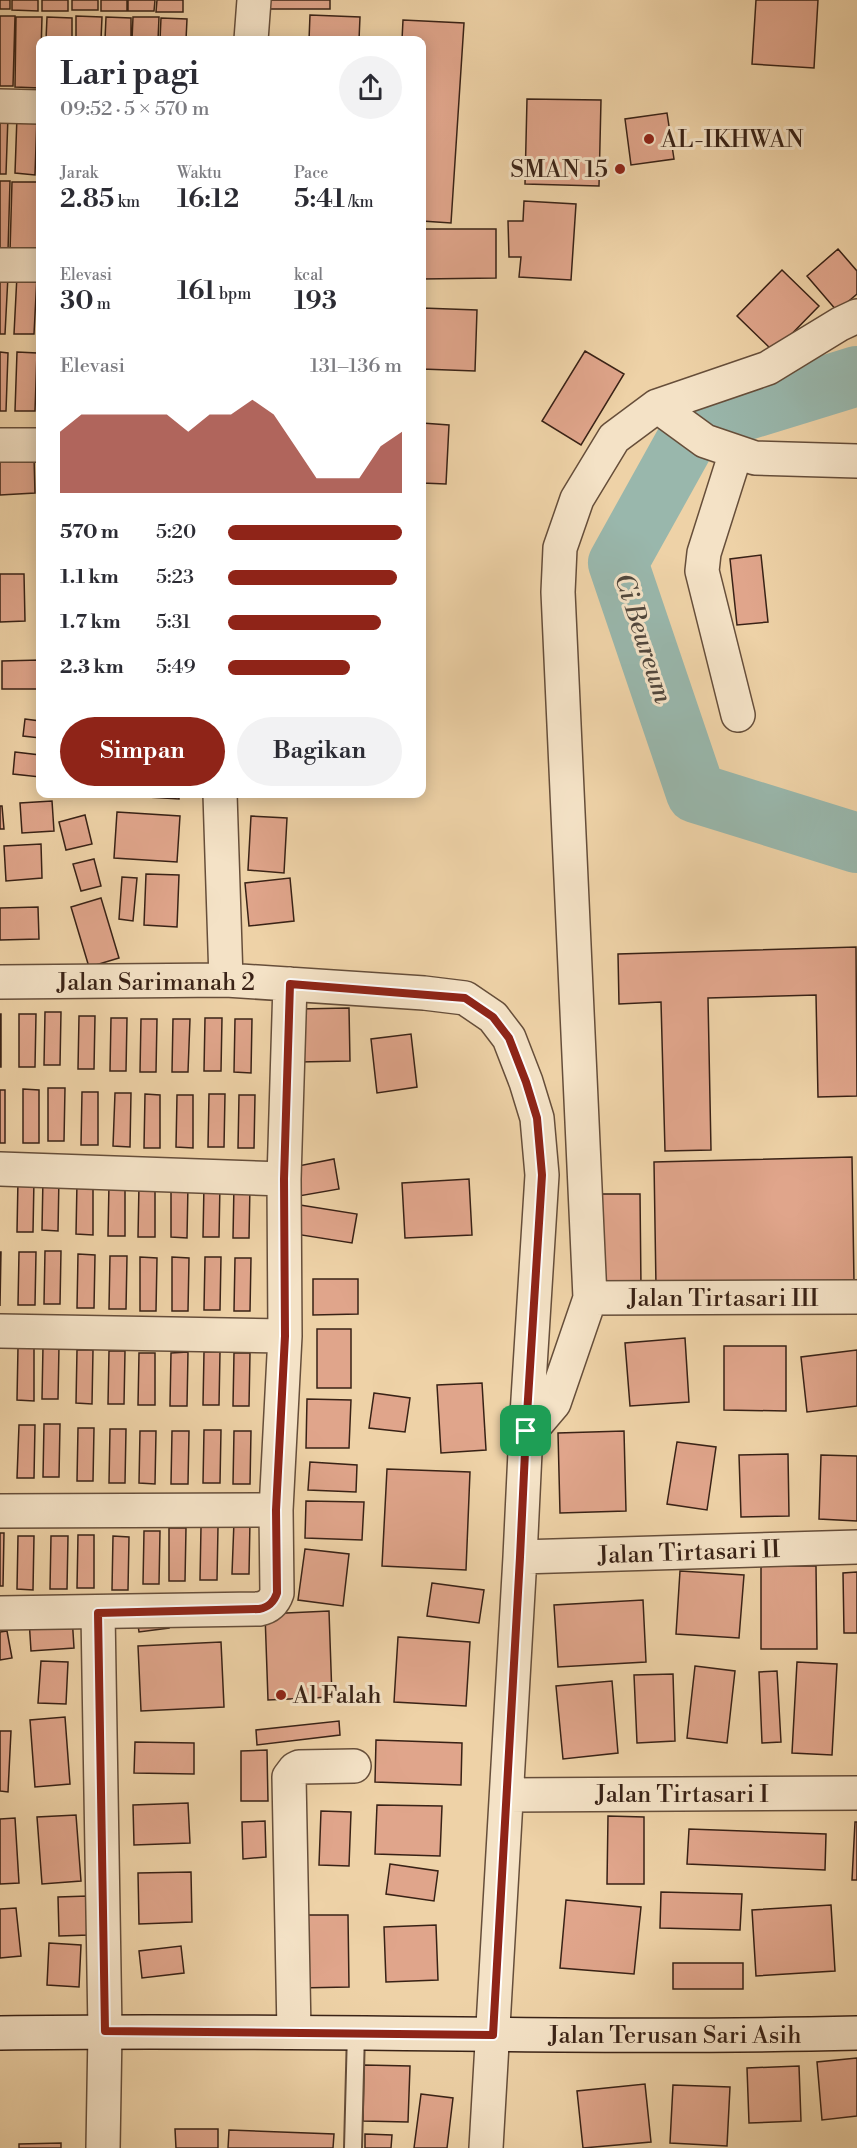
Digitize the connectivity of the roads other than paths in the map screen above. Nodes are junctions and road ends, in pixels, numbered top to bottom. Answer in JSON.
{"nodes":[{"id":1,"x":254,"y":0,"type":"edge"},
{"id":2,"x":251,"y":36,"type":"edge"},
{"id":3,"x":0,"y":106,"type":"edge"},
{"id":4,"x":36,"y":107,"type":"edge"},
{"id":5,"x":0,"y":265,"type":"edge"},
{"id":6,"x":36,"y":265,"type":"edge"},
{"id":7,"x":857,"y":316,"type":"edge"},
{"id":8,"x":657,"y":406,"type":"junction"},
{"id":9,"x":0,"y":445,"type":"edge"},
{"id":10,"x":36,"y":445,"type":"edge"},
{"id":11,"x":736,"y":452,"type":"junction"},
{"id":12,"x":857,"y":461,"type":"edge"},
{"id":13,"x":738,"y":716,"type":"dead end"},
{"id":14,"x":220,"y":798,"type":"edge"},
{"id":15,"x":226,"y":980,"type":"junction"},
{"id":16,"x":0,"y":982,"type":"edge"},
{"id":17,"x":290,"y":984,"type":"junction"},
{"id":18,"x":0,"y":1169,"type":"edge"},
{"id":19,"x":284,"y":1179,"type":"junction"},
{"id":20,"x":857,"y":1297,"type":"edge"},
{"id":21,"x":590,"y":1299,"type":"junction"},
{"id":22,"x":0,"y":1331,"type":"edge"},
{"id":23,"x":285,"y":1336,"type":"junction"},
{"id":24,"x":526,"y":1431,"type":"junction"},
{"id":25,"x":276,"y":1510,"type":"junction"},
{"id":26,"x":0,"y":1511,"type":"edge"},
{"id":27,"x":857,"y":1547,"type":"edge"},
{"id":28,"x":520,"y":1557,"type":"junction"},
{"id":29,"x":0,"y":1613,"type":"edge"},
{"id":30,"x":98,"y":1613,"type":"junction"},
{"id":31,"x":354,"y":1766,"type":"dead end"},
{"id":32,"x":857,"y":1793,"type":"edge"},
{"id":33,"x":507,"y":1795,"type":"junction"},
{"id":34,"x":105,"y":2031,"type":"junction"},
{"id":35,"x":294,"y":2032,"type":"junction"},
{"id":36,"x":356,"y":2032,"type":"junction"},
{"id":37,"x":0,"y":2033,"type":"edge"},
{"id":38,"x":857,"y":2033,"type":"edge"},
{"id":39,"x":493,"y":2035,"type":"junction"},
{"id":40,"x":103,"y":2148,"type":"edge"},
{"id":41,"x":353,"y":2148,"type":"edge"},
{"id":42,"x":486,"y":2148,"type":"edge"}],
"edges":[{"from":1,"to":2,"type":"street"},
{"from":3,"to":4,"type":"street"},
{"from":5,"to":6,"type":"street"},
{"from":7,"to":8,"type":"street"},
{"from":8,"to":11,"type":"street"},
{"from":8,"to":21,"type":"street"},
{"from":9,"to":10,"type":"street"},
{"from":11,"to":12,"type":"street"},
{"from":11,"to":13,"type":"street"},
{"from":14,"to":15,"type":"street"},
{"from":15,"to":16,"type":"street","name":"Jalan Sarimanah 2"},
{"from":15,"to":17,"type":"street","name":"Jalan Sarimanah 2"},
{"from":17,"to":19,"type":"street"},
{"from":17,"to":24,"type":"street","name":"Jalan Sarimanah 2"},
{"from":18,"to":19,"type":"street"},
{"from":19,"to":23,"type":"street"},
{"from":20,"to":21,"type":"street","name":"Jalan Tirtasari III"},
{"from":21,"to":24,"type":"street"},
{"from":22,"to":23,"type":"street"},
{"from":23,"to":25,"type":"street"},
{"from":24,"to":28,"type":"street","name":"Jalan Sarimanah 2"},
{"from":25,"to":26,"type":"street"},
{"from":25,"to":30,"type":"street"},
{"from":27,"to":28,"type":"street","name":"Jalan Tirtasari II"},
{"from":28,"to":33,"type":"street","name":"Jalan Sarimanah 2"},
{"from":29,"to":30,"type":"street"},
{"from":30,"to":34,"type":"street"},
{"from":31,"to":35,"type":"street"},
{"from":32,"to":33,"type":"street","name":"Jalan Tirtasari I"},
{"from":33,"to":39,"type":"street","name":"Jalan Sarimanah 2"},
{"from":34,"to":35,"type":"street","name":"Jalan Terusan Sari Asih"},
{"from":34,"to":37,"type":"street","name":"Jalan Terusan Sari Asih"},
{"from":34,"to":40,"type":"street"},
{"from":35,"to":36,"type":"street","name":"Jalan Terusan Sari Asih"},
{"from":36,"to":39,"type":"street","name":"Jalan Terusan Sari Asih"},
{"from":36,"to":41,"type":"lane"},
{"from":38,"to":39,"type":"street","name":"Jalan Terusan Sari Asih"},
{"from":39,"to":42,"type":"street","name":"Jalan Sarimanah 2"}]}
